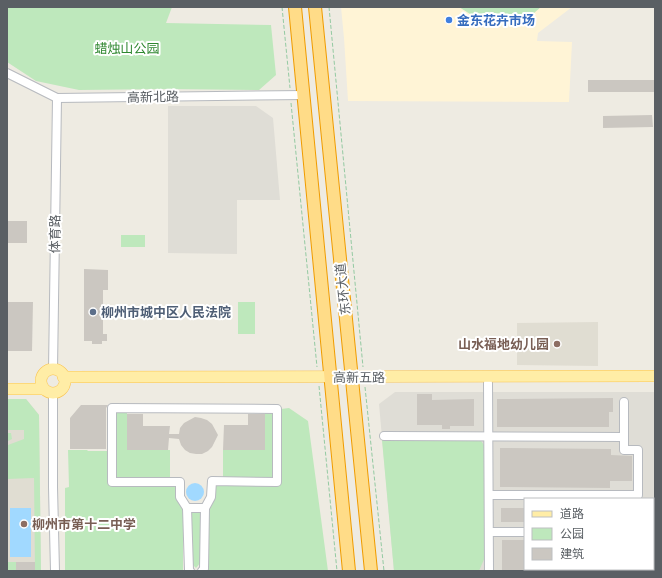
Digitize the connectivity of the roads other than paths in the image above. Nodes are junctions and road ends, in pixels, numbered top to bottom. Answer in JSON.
{"nodes":[{"id":1,"x":296,"y":7,"type":"edge"},
{"id":2,"x":315,"y":7,"type":"edge"},
{"id":3,"x":7,"y":73,"type":"edge"},
{"id":4,"x":305,"y":96,"type":"junction"},
{"id":5,"x":57,"y":98,"type":"junction"},
{"id":6,"x":53,"y":370,"type":"junction"},
{"id":7,"x":655,"y":376,"type":"edge"},
{"id":8,"x":64,"y":380,"type":"junction"},
{"id":9,"x":325,"y":380,"type":"junction"},
{"id":10,"x":352,"y":380,"type":"junction"},
{"id":11,"x":364,"y":380,"type":"junction"},
{"id":12,"x":7,"y":382,"type":"edge"},
{"id":13,"x":488,"y":383,"type":"junction"},
{"id":14,"x":655,"y":383,"type":"edge"},
{"id":15,"x":46,"y":388,"type":"junction"},
{"id":16,"x":7,"y":389,"type":"edge"},
{"id":17,"x":624,"y":402,"type":"dead end"},
{"id":18,"x":384,"y":436,"type":"dead end"},
{"id":19,"x":488,"y":437,"type":"junction"},
{"id":20,"x":624,"y":437,"type":"junction"},
{"id":21,"x":489,"y":495,"type":"junction"},
{"id":22,"x":624,"y":497,"type":"edge"},
{"id":23,"x":187,"y":508,"type":"junction"},
{"id":24,"x":205,"y":508,"type":"junction"},
{"id":25,"x":489,"y":532,"type":"junction"},
{"id":26,"x":524,"y":532,"type":"edge"},
{"id":27,"x":629,"y":570,"type":"edge"},
{"id":28,"x":55,"y":571,"type":"edge"},
{"id":29,"x":190,"y":571,"type":"edge"},
{"id":30,"x":202,"y":571,"type":"edge"},
{"id":31,"x":349,"y":571,"type":"edge"},
{"id":32,"x":371,"y":571,"type":"edge"},
{"id":33,"x":489,"y":571,"type":"edge"},
{"id":34,"x":648,"y":571,"type":"edge"}],
"edges":[{"from":1,"to":4,"type":"highway","name":"东环大道"},
{"from":2,"to":10,"type":"highway","name":"东环大道"},
{"from":3,"to":5,"type":"street","name":"高新北路"},
{"from":4,"to":5,"type":"street","name":"高新北路"},
{"from":4,"to":9,"type":"highway","name":"东环大道"},
{"from":5,"to":6,"type":"street","name":"体育路"},
{"from":6,"to":8,"type":"main road"},
{"from":6,"to":15,"type":"main road"},
{"from":7,"to":11,"type":"main road","name":"高新五路"},
{"from":8,"to":9,"type":"main road","name":"高新五路"},
{"from":8,"to":15,"type":"main road"},
{"from":9,"to":10,"type":"main road","name":"高新五路"},
{"from":9,"to":31,"type":"highway","name":"东环大道"},
{"from":10,"to":11,"type":"main road","name":"高新五路"},
{"from":10,"to":32,"type":"highway","name":"东环大道"},
{"from":11,"to":13,"type":"main road","name":"高新五路"},
{"from":12,"to":15,"type":"main road"},
{"from":13,"to":14,"type":"main road","name":"高新五路"},
{"from":13,"to":19,"type":"street"},
{"from":15,"to":16,"type":"main road"},
{"from":15,"to":28,"type":"street"},
{"from":17,"to":20,"type":"street"},
{"from":18,"to":19,"type":"street"},
{"from":19,"to":20,"type":"street"},
{"from":19,"to":21,"type":"street"},
{"from":20,"to":22,"type":"street"},
{"from":21,"to":22,"type":"street"},
{"from":21,"to":25,"type":"street"},
{"from":23,"to":24,"type":"street"},
{"from":23,"to":24,"type":"street"},
{"from":23,"to":29,"type":"street"},
{"from":24,"to":30,"type":"street"},
{"from":25,"to":26,"type":"street"},
{"from":25,"to":33,"type":"street"},
{"from":27,"to":34,"type":"street"}]}
